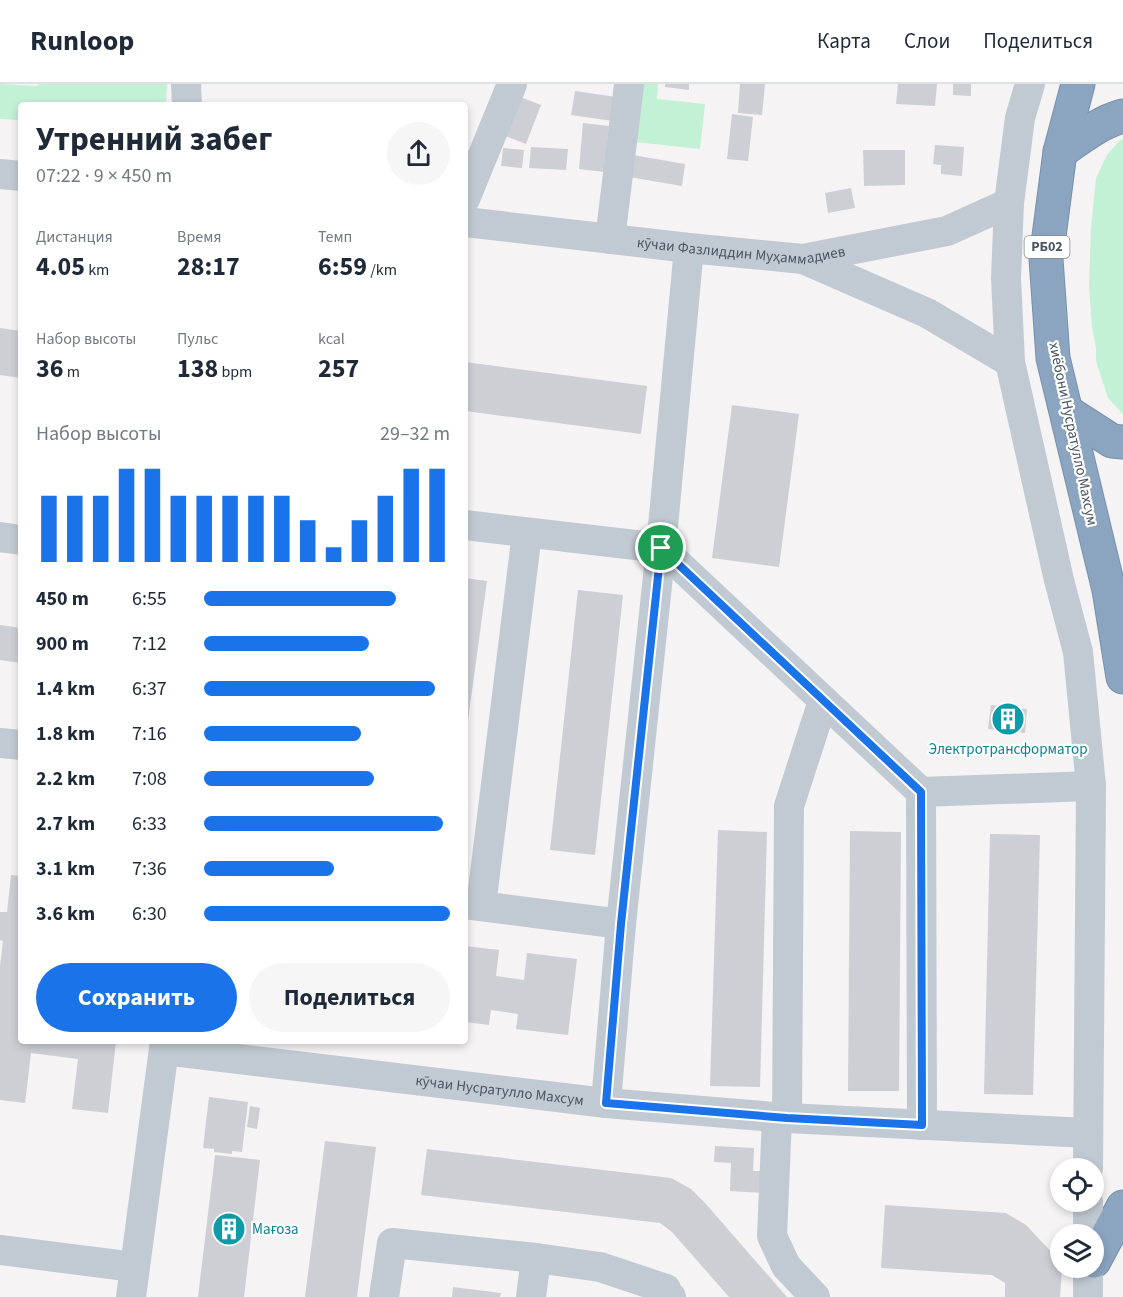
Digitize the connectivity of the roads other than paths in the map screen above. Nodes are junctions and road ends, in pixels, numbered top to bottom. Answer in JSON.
{"nodes":[{"id":1,"x":186,"y":84,"type":"edge"},
{"id":2,"x":512,"y":84,"type":"edge"},
{"id":3,"x":1030,"y":84,"type":"edge"},
{"id":4,"x":1078,"y":84,"type":"edge"},
{"id":5,"x":628,"y":85,"type":"edge"},
{"id":6,"x":187,"y":102,"type":"edge"},
{"id":7,"x":1123,"y":116,"type":"edge"},
{"id":8,"x":1060,"y":152,"type":"junction"},
{"id":9,"x":0,"y":174,"type":"edge"},
{"id":10,"x":18,"y":176,"type":"edge"},
{"id":11,"x":468,"y":192,"type":"edge"},
{"id":12,"x":1009,"y":203,"type":"junction"},
{"id":13,"x":468,"y":222,"type":"edge"},
{"id":14,"x":610,"y":239,"type":"junction"},
{"id":15,"x":689,"y":248,"type":"junction"},
{"id":16,"x":803,"y":260,"type":"junction"},
{"id":17,"x":1010,"y":362,"type":"junction"},
{"id":18,"x":1067,"y":412,"type":"junction"},
{"id":19,"x":1123,"y":442,"type":"edge"},
{"id":20,"x":468,"y":525,"type":"edge"},
{"id":21,"x":527,"y":533,"type":"junction"},
{"id":22,"x":0,"y":537,"type":"edge"},
{"id":23,"x":18,"y":540,"type":"edge"},
{"id":24,"x":661,"y":548,"type":"junction"},
{"id":25,"x":1123,"y":677,"type":"edge"},
{"id":26,"x":823,"y":701,"type":"junction"},
{"id":27,"x":0,"y":743,"type":"edge"},
{"id":28,"x":18,"y":745,"type":"edge"},
{"id":29,"x":1091,"y":786,"type":"junction"},
{"id":30,"x":921,"y":792,"type":"junction"},
{"id":31,"x":473,"y":905,"type":"edge"},
{"id":32,"x":621,"y":924,"type":"junction"},
{"id":33,"x":165,"y":1045,"type":"edge"},
{"id":34,"x":606,"y":1103,"type":"junction"},
{"id":35,"x":782,"y":1117,"type":"junction"},
{"id":36,"x":922,"y":1125,"type":"junction"},
{"id":37,"x":1088,"y":1133,"type":"junction"},
{"id":38,"x":1088,"y":1158,"type":"edge"},
{"id":39,"x":1123,"y":1206,"type":"edge"},
{"id":40,"x":1104,"y":1243,"type":"edge"},
{"id":41,"x":0,"y":1250,"type":"edge"},
{"id":42,"x":536,"y":1258,"type":"junction"},
{"id":43,"x":135,"y":1268,"type":"junction"},
{"id":44,"x":666,"y":1295,"type":"edge"},
{"id":45,"x":131,"y":1297,"type":"edge"},
{"id":46,"x":384,"y":1297,"type":"edge"},
{"id":47,"x":531,"y":1297,"type":"edge"},
{"id":48,"x":815,"y":1297,"type":"edge"}],
"edges":[{"from":1,"to":6,"type":"street"},
{"from":2,"to":11,"type":"street"},
{"from":3,"to":12,"type":"street"},
{"from":4,"to":8,"type":"highway","name":"хиёбони Нусратулло Махсум","number":"РБ02"},
{"from":5,"to":14,"type":"street"},
{"from":7,"to":8,"type":"highway"},
{"from":8,"to":18,"type":"highway","name":"хиёбони Нусратулло Махсум","number":"РБ02"},
{"from":9,"to":10,"type":"street"},
{"from":12,"to":16,"type":"street","name":"кӯчаи Фазлиддин Муҳаммадиев"},
{"from":12,"to":17,"type":"street"},
{"from":13,"to":14,"type":"street","name":"кӯчаи Фазлиддин Муҳаммадиев"},
{"from":14,"to":15,"type":"street","name":"кӯчаи Фазлиддин Муҳаммадиев"},
{"from":15,"to":16,"type":"street","name":"кӯчаи Фазлиддин Муҳаммадиев"},
{"from":15,"to":24,"type":"street"},
{"from":16,"to":17,"type":"street"},
{"from":17,"to":29,"type":"street"},
{"from":18,"to":19,"type":"highway"},
{"from":18,"to":25,"type":"highway","name":"хиёбони Нусратулло Махсум","number":"РБ02"},
{"from":20,"to":21,"type":"street"},
{"from":21,"to":24,"type":"street"},
{"from":21,"to":31,"type":"street"},
{"from":22,"to":23,"type":"street"},
{"from":24,"to":26,"type":"street"},
{"from":24,"to":32,"type":"street"},
{"from":26,"to":30,"type":"street"},
{"from":26,"to":35,"type":"street"},
{"from":27,"to":28,"type":"street"},
{"from":29,"to":30,"type":"street"},
{"from":29,"to":37,"type":"street"},
{"from":30,"to":36,"type":"street"},
{"from":31,"to":32,"type":"street"},
{"from":32,"to":34,"type":"street"},
{"from":33,"to":34,"type":"street","name":"кӯчаи Нусратулло Махсум"},
{"from":33,"to":43,"type":"street"},
{"from":34,"to":35,"type":"street","name":"кӯчаи Нусратулло Махсум"},
{"from":35,"to":36,"type":"street","name":"кӯчаи Нусратулло Махсум"},
{"from":35,"to":48,"type":"street"},
{"from":36,"to":37,"type":"street","name":"кӯчаи Нусратулло Махсум"},
{"from":37,"to":38,"type":"street"},
{"from":39,"to":40,"type":"highway"},
{"from":41,"to":43,"type":"street"},
{"from":42,"to":44,"type":"street"},
{"from":42,"to":46,"type":"street"},
{"from":42,"to":47,"type":"street"},
{"from":43,"to":45,"type":"street"}]}
